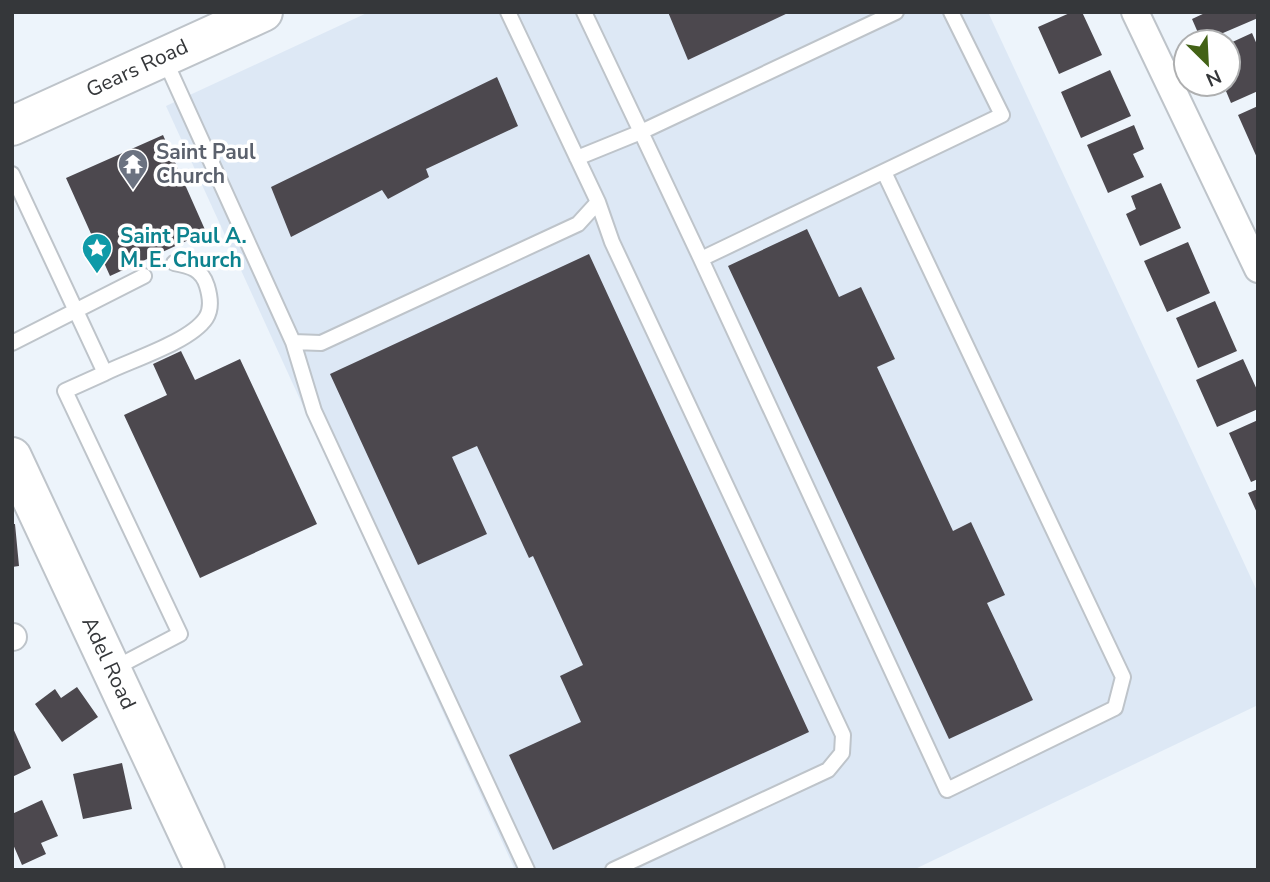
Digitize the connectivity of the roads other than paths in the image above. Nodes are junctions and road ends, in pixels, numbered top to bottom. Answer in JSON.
{"nodes":[{"id":1,"x":508,"y":12,"type":"edge"},
{"id":2,"x":584,"y":12,"type":"edge"},
{"id":3,"x":896,"y":12,"type":"edge"},
{"id":4,"x":951,"y":12,"type":"edge"},
{"id":5,"x":1135,"y":12,"type":"edge"},
{"id":6,"x":248,"y":15,"type":"edge"},
{"id":7,"x":163,"y":57,"type":"junction"},
{"id":8,"x":12,"y":126,"type":"edge"},
{"id":9,"x":641,"y":132,"type":"junction"},
{"id":10,"x":577,"y":158,"type":"junction"},
{"id":11,"x":884,"y":172,"type":"junction"},
{"id":12,"x":12,"y":174,"type":"edge"},
{"id":13,"x":598,"y":202,"type":"junction"},
{"id":14,"x":701,"y":259,"type":"junction"},
{"id":15,"x":174,"y":264,"type":"dead end"},
{"id":16,"x":1258,"y":269,"type":"edge"},
{"id":17,"x":144,"y":276,"type":"dead end"},
{"id":18,"x":76,"y":312,"type":"junction"},
{"id":19,"x":293,"y":342,"type":"junction"},
{"id":20,"x":12,"y":343,"type":"edge"},
{"id":21,"x":105,"y":373,"type":"junction"},
{"id":22,"x":12,"y":457,"type":"edge"},
{"id":23,"x":111,"y":669,"type":"junction"},
{"id":24,"x":205,"y":870,"type":"edge"},
{"id":25,"x":527,"y":870,"type":"edge"},
{"id":26,"x":613,"y":870,"type":"edge"}],
"edges":[{"from":1,"to":10,"type":"lane"},
{"from":2,"to":9,"type":"lane"},
{"from":3,"to":9,"type":"lane"},
{"from":4,"to":11,"type":"lane"},
{"from":5,"to":16,"type":"street"},
{"from":6,"to":7,"type":"street","name":"Gears Road"},
{"from":7,"to":8,"type":"street","name":"Gears Road"},
{"from":7,"to":19,"type":"lane"},
{"from":9,"to":10,"type":"lane"},
{"from":9,"to":14,"type":"lane"},
{"from":10,"to":13,"type":"lane"},
{"from":11,"to":14,"type":"lane"},
{"from":11,"to":14,"type":"lane"},
{"from":12,"to":18,"type":"lane"},
{"from":13,"to":19,"type":"lane"},
{"from":13,"to":26,"type":"lane"},
{"from":15,"to":21,"type":"lane"},
{"from":17,"to":18,"type":"lane"},
{"from":18,"to":20,"type":"lane"},
{"from":18,"to":21,"type":"lane"},
{"from":19,"to":25,"type":"lane"},
{"from":21,"to":23,"type":"lane"},
{"from":22,"to":23,"type":"street","name":"Adel Road"},
{"from":23,"to":24,"type":"street","name":"Adel Road"}]}
